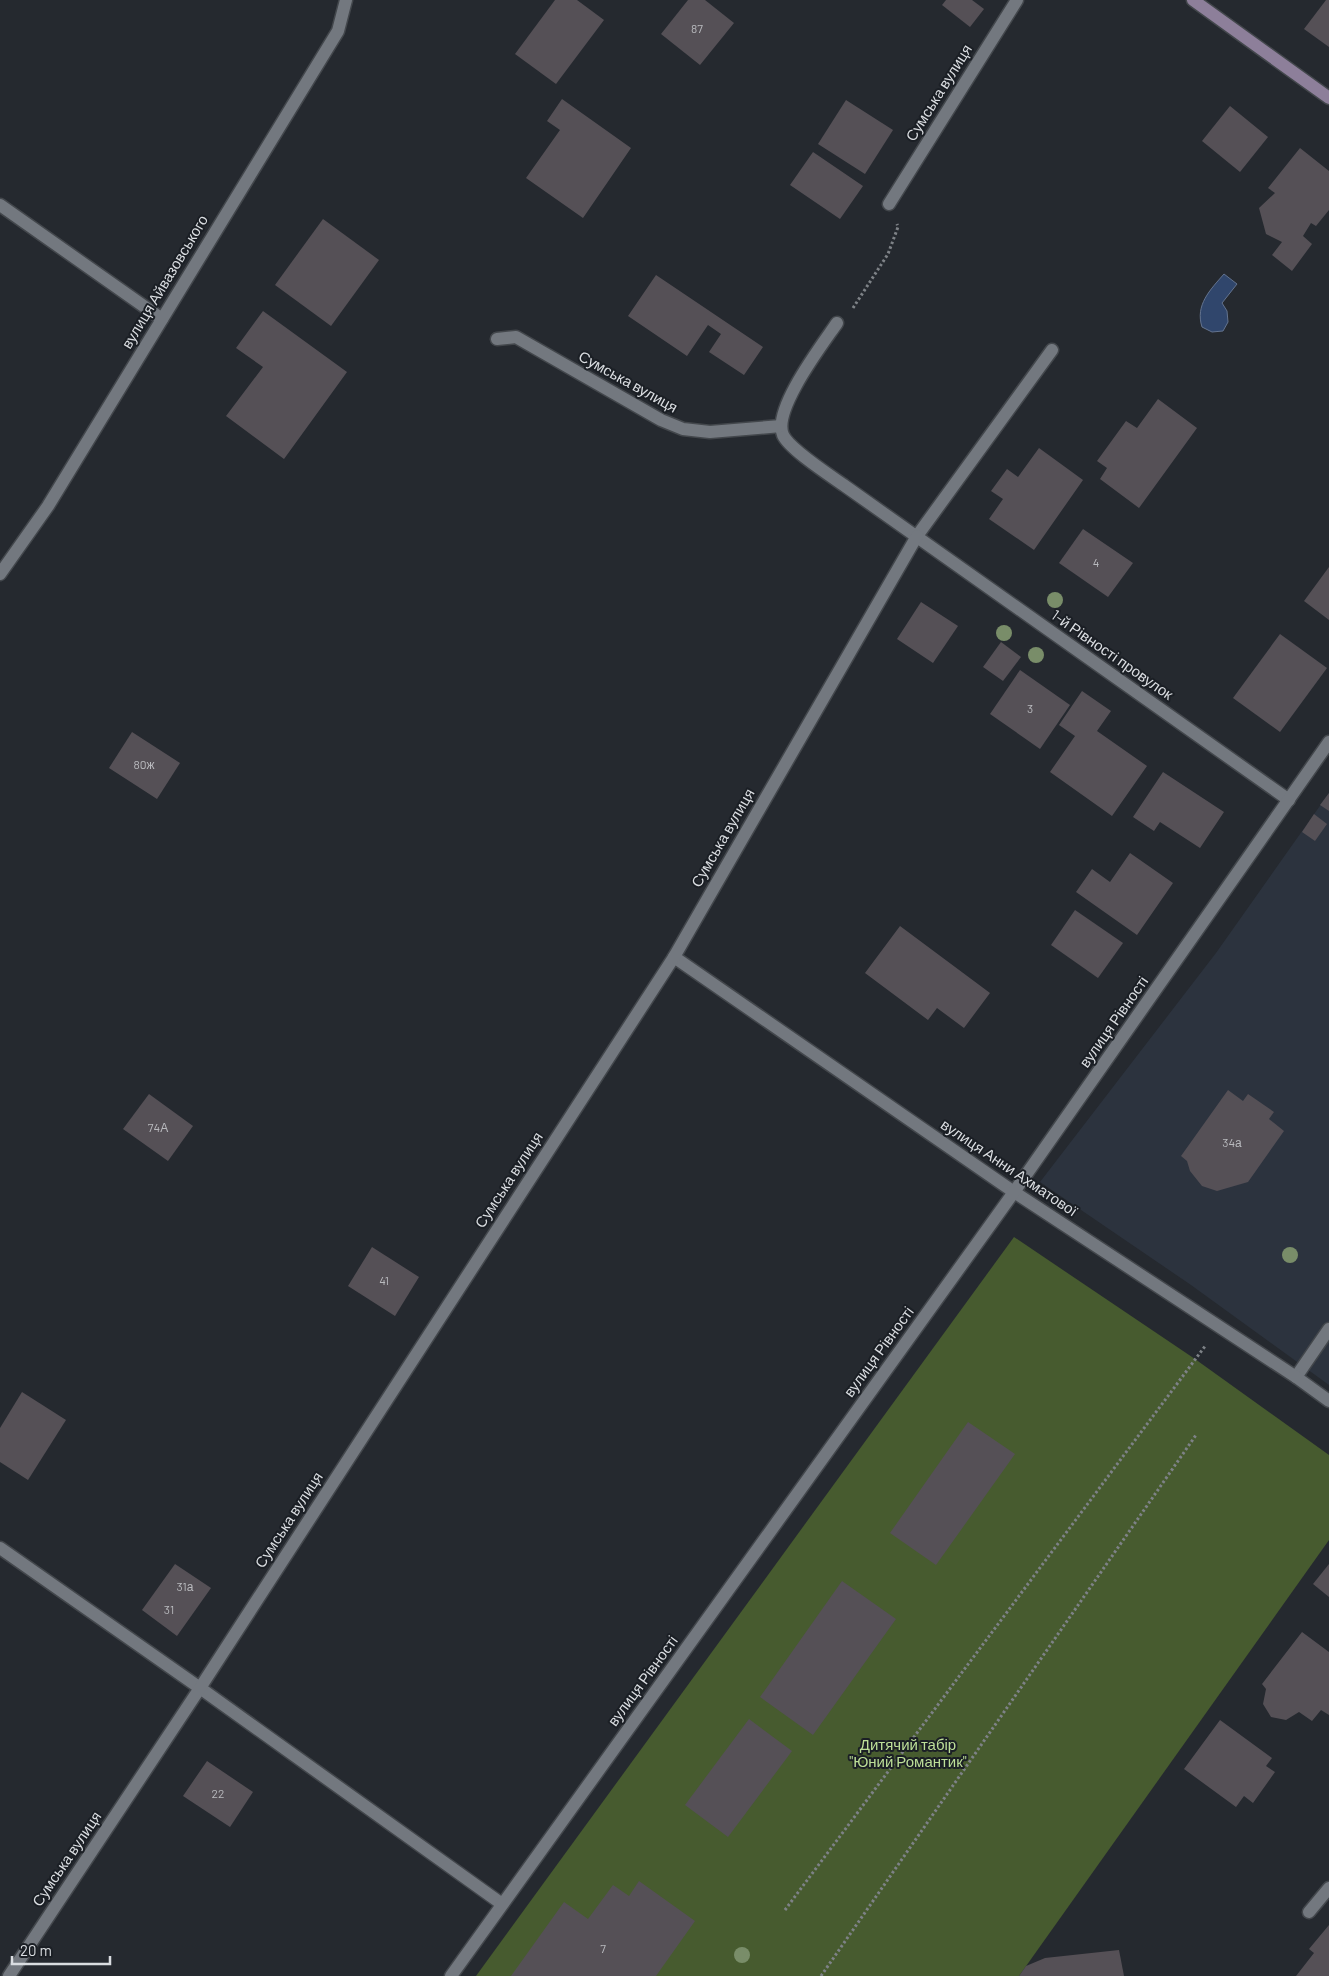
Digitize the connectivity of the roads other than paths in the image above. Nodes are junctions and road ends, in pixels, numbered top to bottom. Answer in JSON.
{"nodes":[{"id":1,"x":346,"y":0,"type":"edge"},
{"id":2,"x":1017,"y":0,"type":"edge"},
{"id":3,"x":1193,"y":0,"type":"edge"},
{"id":4,"x":1329,"y":98,"type":"edge"},
{"id":5,"x":889,"y":204,"type":"road end"},
{"id":6,"x":0,"y":205,"type":"edge"},
{"id":7,"x":162,"y":319,"type":"junction"},
{"id":8,"x":836,"y":323,"type":"road end"},
{"id":9,"x":497,"y":339,"type":"dead end"},
{"id":10,"x":1052,"y":350,"type":"dead end"},
{"id":11,"x":781,"y":426,"type":"junction"},
{"id":12,"x":917,"y":536,"type":"junction"},
{"id":13,"x":0,"y":574,"type":"edge"},
{"id":14,"x":1329,"y":742,"type":"edge"},
{"id":15,"x":1289,"y":800,"type":"junction"},
{"id":16,"x":674,"y":956,"type":"junction"},
{"id":17,"x":1014,"y":1192,"type":"junction"},
{"id":18,"x":1329,"y":1329,"type":"edge"},
{"id":19,"x":1296,"y":1377,"type":"junction"},
{"id":20,"x":1329,"y":1401,"type":"edge"},
{"id":21,"x":0,"y":1548,"type":"edge"},
{"id":22,"x":200,"y":1688,"type":"junction"},
{"id":23,"x":1329,"y":1888,"type":"edge"},
{"id":24,"x":502,"y":1904,"type":"junction"},
{"id":25,"x":1309,"y":1912,"type":"dead end"},
{"id":26,"x":9,"y":1976,"type":"edge"},
{"id":27,"x":451,"y":1976,"type":"edge"}],
"edges":[{"from":1,"to":7,"type":"street","name":"вулиця Айвазовського"},
{"from":2,"to":5,"type":"street","name":"Сумська вулиця"},
{"from":3,"to":4,"type":"street"},
{"from":6,"to":7,"type":"street"},
{"from":7,"to":13,"type":"street","name":"вулиця Айвазовського"},
{"from":8,"to":11,"type":"street"},
{"from":9,"to":11,"type":"street","name":"Сумська вулиця"},
{"from":10,"to":12,"type":"street","name":"Сумська вулиця"},
{"from":11,"to":12,"type":"street"},
{"from":12,"to":15,"type":"street","name":"1-й Рівності провулок"},
{"from":12,"to":16,"type":"street","name":"Сумська вулиця"},
{"from":14,"to":15,"type":"street","name":"вулиця Рівності"},
{"from":15,"to":17,"type":"street","name":"вулиця Рівності"},
{"from":16,"to":17,"type":"street","name":"вулиця Анни Ахматової"},
{"from":16,"to":22,"type":"street","name":"Сумська вулиця"},
{"from":17,"to":19,"type":"street","name":"вулиця Анни Ахматової"},
{"from":17,"to":24,"type":"street","name":"вулиця Рівності"},
{"from":18,"to":19,"type":"street"},
{"from":19,"to":20,"type":"street","name":"вулиця Анни Ахматової"},
{"from":21,"to":22,"type":"street"},
{"from":22,"to":24,"type":"street"},
{"from":22,"to":26,"type":"street","name":"Сумська вулиця"},
{"from":23,"to":25,"type":"street"},
{"from":24,"to":27,"type":"street","name":"вулиця Рівності"}]}
